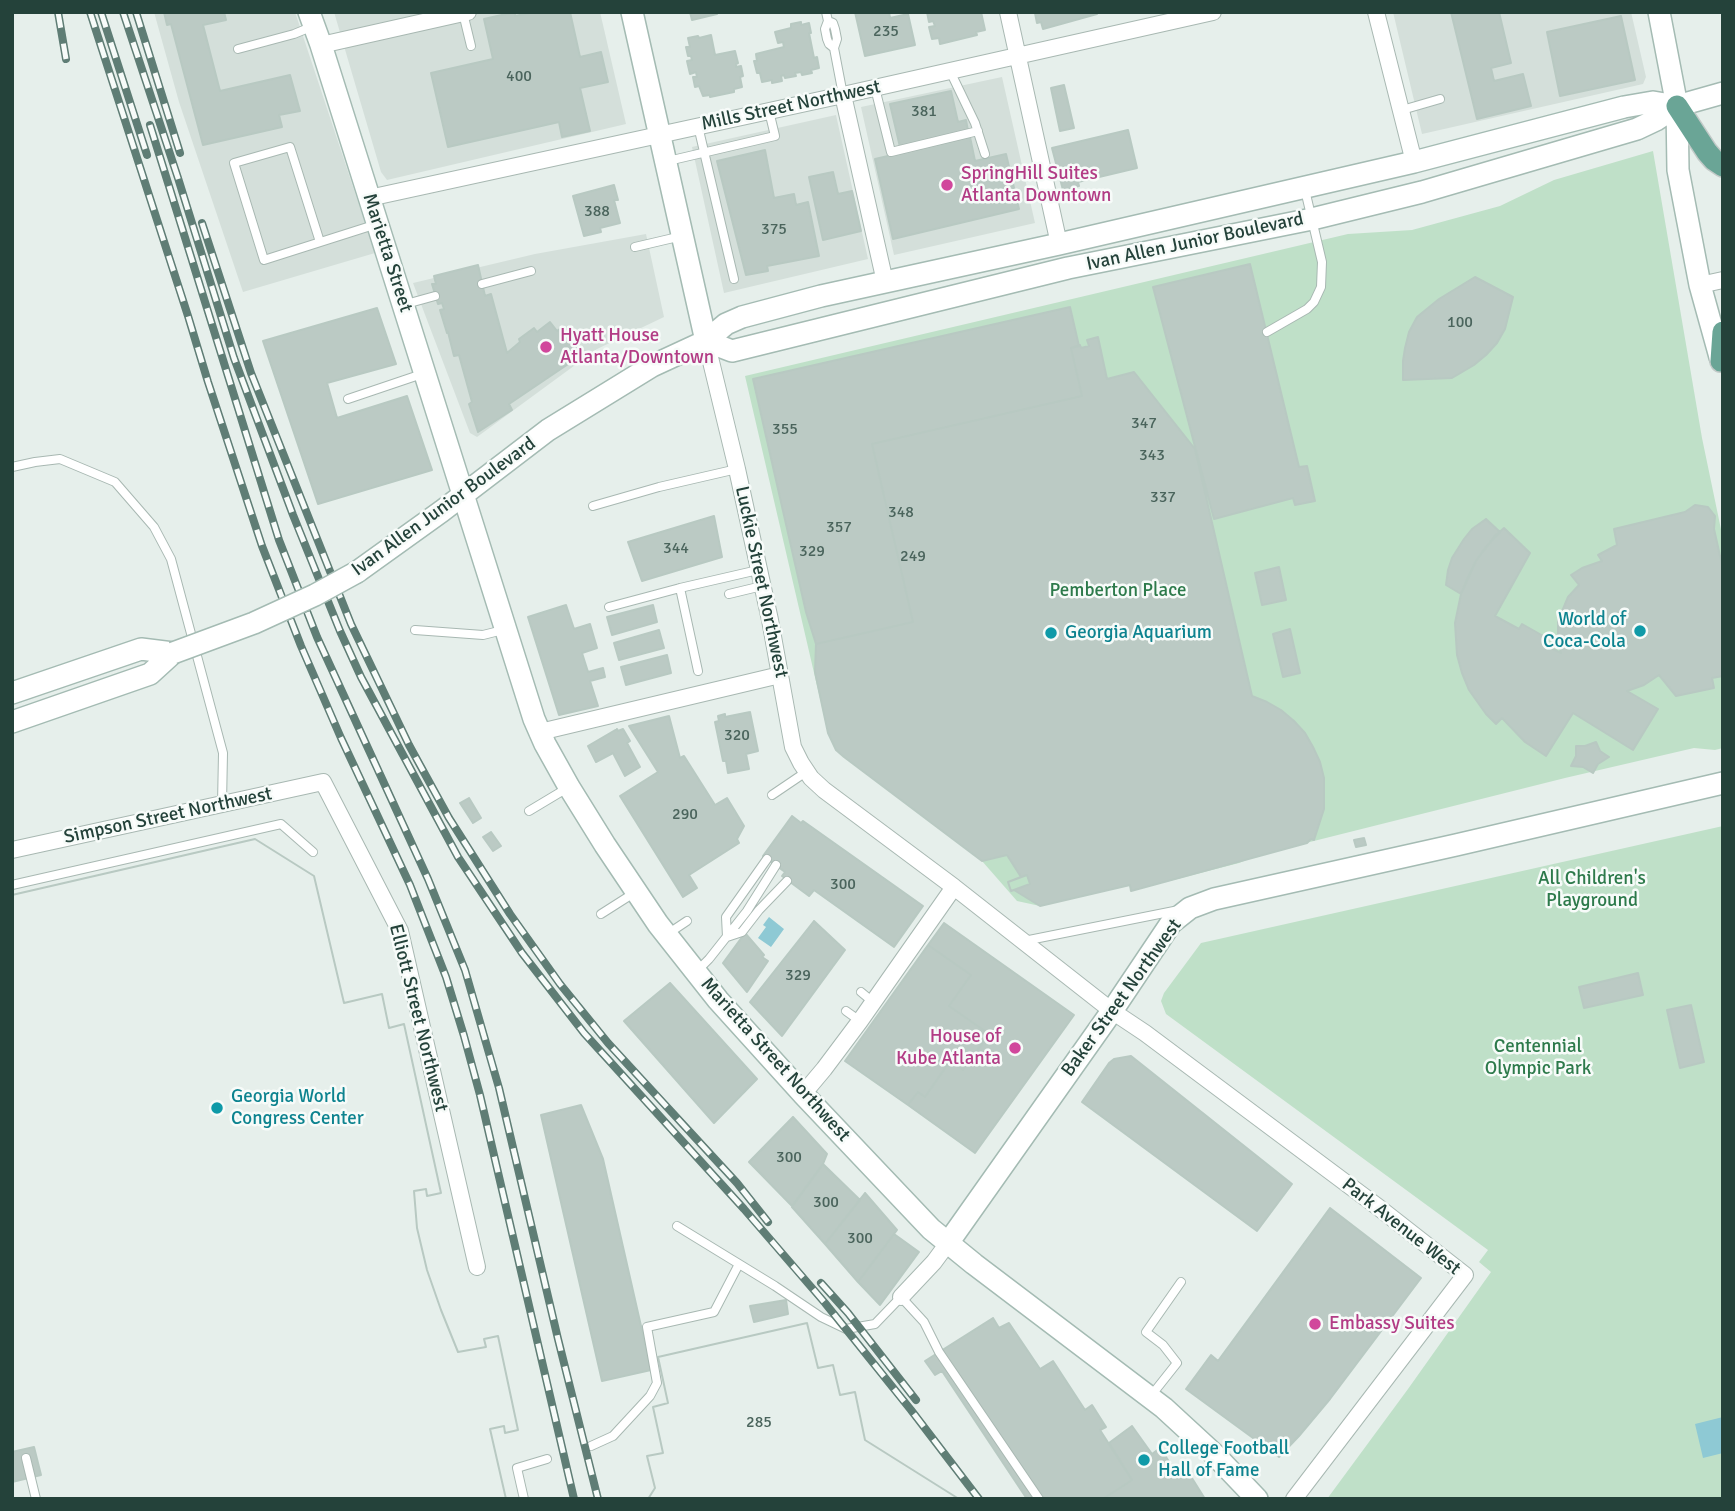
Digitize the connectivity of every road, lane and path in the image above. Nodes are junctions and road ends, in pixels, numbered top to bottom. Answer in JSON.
{"nodes":[{"id":1,"x":632,"y":12,"type":"edge"},
{"id":2,"x":1008,"y":12,"type":"edge"},
{"id":3,"x":1213,"y":12,"type":"edge"},
{"id":4,"x":1377,"y":12,"type":"edge"},
{"id":5,"x":1658,"y":12,"type":"edge"},
{"id":6,"x":465,"y":13,"type":"edge"},
{"id":7,"x":827,"y":16,"type":"edge"},
{"id":8,"x":315,"y":28,"type":"edge"},
{"id":9,"x":471,"y":46,"type":"dead end"},
{"id":10,"x":238,"y":50,"type":"dead end"},
{"id":11,"x":1017,"y":56,"type":"junction"},
{"id":12,"x":950,"y":71,"type":"junction"},
{"id":13,"x":875,"y":88,"type":"junction"},
{"id":14,"x":1723,"y":93,"type":"edge"},
{"id":15,"x":844,"y":95,"type":"junction"},
{"id":16,"x":1440,"y":99,"type":"dead end"},
{"id":17,"x":1677,"y":106,"type":"junction"},
{"id":18,"x":1402,"y":110,"type":"junction"},
{"id":19,"x":769,"y":111,"type":"junction"},
{"id":20,"x":698,"y":126,"type":"junction"},
{"id":21,"x":978,"y":131,"type":"junction"},
{"id":22,"x":660,"y":134,"type":"junction"},
{"id":23,"x":704,"y":152,"type":"junction"},
{"id":24,"x":985,"y":154,"type":"dead end"},
{"id":25,"x":665,"y":162,"type":"junction"},
{"id":26,"x":1414,"y":162,"type":"junction"},
{"id":27,"x":1723,"y":166,"type":"edge"},
{"id":28,"x":1304,"y":187,"type":"junction"},
{"id":29,"x":369,"y":198,"type":"junction"},
{"id":30,"x":1312,"y":219,"type":"junction"},
{"id":31,"x":377,"y":224,"type":"junction"},
{"id":32,"x":682,"y":236,"type":"junction"},
{"id":33,"x":320,"y":242,"type":"junction"},
{"id":34,"x":1059,"y":244,"type":"junction"},
{"id":35,"x":635,"y":247,"type":"dead end"},
{"id":36,"x":531,"y":271,"type":"dead end"},
{"id":37,"x":734,"y":279,"type":"dead end"},
{"id":38,"x":1723,"y":280,"type":"edge"},
{"id":39,"x":885,"y":282,"type":"junction"},
{"id":40,"x":482,"y":284,"type":"dead end"},
{"id":41,"x":1700,"y":285,"type":"junction"},
{"id":42,"x":435,"y":296,"type":"dead end"},
{"id":43,"x":403,"y":305,"type":"junction"},
{"id":44,"x":1267,"y":332,"type":"dead end"},
{"id":45,"x":1723,"y":332,"type":"edge"},
{"id":46,"x":706,"y":341,"type":"junction"},
{"id":47,"x":1722,"y":365,"type":"edge"},
{"id":48,"x":425,"y":373,"type":"junction"},
{"id":49,"x":348,"y":398,"type":"dead end"},
{"id":50,"x":12,"y":467,"type":"edge"},
{"id":51,"x":737,"y":469,"type":"junction"},
{"id":52,"x":463,"y":495,"type":"junction"},
{"id":53,"x":593,"y":506,"type":"dead end"},
{"id":54,"x":760,"y":578,"type":"junction"},
{"id":55,"x":680,"y":588,"type":"junction"},
{"id":56,"x":729,"y":594,"type":"dead end"},
{"id":57,"x":609,"y":607,"type":"dead end"},
{"id":58,"x":506,"y":629,"type":"junction"},
{"id":59,"x":415,"y":630,"type":"dead end"},
{"id":60,"x":173,"y":653,"type":"junction"},
{"id":61,"x":698,"y":671,"type":"dead end"},
{"id":62,"x":780,"y":675,"type":"junction"},
{"id":63,"x":12,"y":693,"type":"edge"},
{"id":64,"x":12,"y":722,"type":"edge"},
{"id":65,"x":540,"y":732,"type":"junction"},
{"id":66,"x":806,"y":772,"type":"junction"},
{"id":67,"x":323,"y":782,"type":"joint"},
{"id":68,"x":1723,"y":783,"type":"edge"},
{"id":69,"x":569,"y":787,"type":"junction"},
{"id":70,"x":772,"y":795,"type":"dead end"},
{"id":71,"x":222,"y":804,"type":"junction"},
{"id":72,"x":529,"y":811,"type":"dead end"},
{"id":73,"x":12,"y":850,"type":"edge"},
{"id":74,"x":313,"y":852,"type":"dead end"},
{"id":75,"x":767,"y":859,"type":"dead end"},
{"id":76,"x":776,"y":865,"type":"dead end"},
{"id":77,"x":787,"y":881,"type":"dead end"},
{"id":78,"x":12,"y":885,"type":"edge"},
{"id":79,"x":954,"y":887,"type":"junction"},
{"id":80,"x":637,"y":892,"type":"junction"},
{"id":81,"x":751,"y":903,"type":"junction"},
{"id":82,"x":1190,"y":908,"type":"junction"},
{"id":83,"x":759,"y":910,"type":"junction"},
{"id":84,"x":601,"y":914,"type":"dead end"},
{"id":85,"x":687,"y":920,"type":"dead end"},
{"id":86,"x":666,"y":934,"type":"junction"},
{"id":87,"x":727,"y":936,"type":"junction"},
{"id":88,"x":1024,"y":941,"type":"junction"},
{"id":89,"x":696,"y":972,"type":"junction"},
{"id":90,"x":845,"y":1010,"type":"dead end"},
{"id":91,"x":1112,"y":1011,"type":"junction"},
{"id":92,"x":860,"y":1021,"type":"junction"},
{"id":93,"x":803,"y":1094,"type":"junction"},
{"id":94,"x":677,"y":1226,"type":"dead end"},
{"id":95,"x":948,"y":1243,"type":"junction"},
{"id":96,"x":739,"y":1264,"type":"junction"},
{"id":97,"x":477,"y":1267,"type":"dead end"},
{"id":98,"x":1181,"y":1282,"type":"dead end"},
{"id":99,"x":901,"y":1297,"type":"junction"},
{"id":100,"x":1150,"y":1397,"type":"junction"},
{"id":101,"x":591,"y":1446,"type":"dead end"},
{"id":102,"x":26,"y":1458,"type":"dead end"},
{"id":103,"x":547,"y":1459,"type":"dead end"},
{"id":104,"x":36,"y":1499,"type":"edge"},
{"id":105,"x":524,"y":1499,"type":"edge"},
{"id":106,"x":1039,"y":1499,"type":"edge"},
{"id":107,"x":1257,"y":1499,"type":"edge"},
{"id":108,"x":1294,"y":1499,"type":"edge"}],
"edges":[{"from":1,"to":22,"type":"main road","name":"Luckie Street Northwest"},
{"from":2,"to":11,"type":"street"},
{"from":3,"to":11,"type":"street","name":"Mills Street Northwest"},
{"from":4,"to":18,"type":"street"},
{"from":5,"to":17,"type":"main road"},
{"from":6,"to":8,"type":"street"},
{"from":6,"to":9,"type":"lane"},
{"from":7,"to":15,"type":"lane"},
{"from":8,"to":10,"type":"lane"},
{"from":8,"to":29,"type":"main road","name":"Marietta Street"},
{"from":11,"to":12,"type":"street","name":"Mills Street Northwest"},
{"from":11,"to":34,"type":"street"},
{"from":12,"to":13,"type":"street","name":"Mills Street Northwest"},
{"from":12,"to":21,"type":"lane"},
{"from":13,"to":15,"type":"street","name":"Mills Street Northwest"},
{"from":13,"to":21,"type":"lane"},
{"from":14,"to":17,"type":"main road","name":"Ivan Allen Junior Boulevard"},
{"from":15,"to":19,"type":"street","name":"Mills Street Northwest"},
{"from":15,"to":39,"type":"street"},
{"from":16,"to":18,"type":"lane"},
{"from":17,"to":26,"type":"main road","name":"Ivan Allen Junior Boulevard"},
{"from":17,"to":27,"type":"main road"},
{"from":17,"to":30,"type":"main road","name":"Ivan Allen Junior Boulevard"},
{"from":17,"to":41,"type":"main road"},
{"from":18,"to":26,"type":"street"},
{"from":19,"to":20,"type":"street","name":"Mills Street Northwest"},
{"from":19,"to":23,"type":"lane"},
{"from":20,"to":22,"type":"street","name":"Mills Street Northwest"},
{"from":20,"to":23,"type":"lane"},
{"from":21,"to":24,"type":"lane"},
{"from":22,"to":25,"type":"main road","name":"Luckie Street Northwest"},
{"from":22,"to":29,"type":"street","name":"Mills Street Northwest"},
{"from":23,"to":25,"type":"lane"},
{"from":23,"to":37,"type":"lane"},
{"from":25,"to":32,"type":"main road","name":"Luckie Street Northwest"},
{"from":26,"to":28,"type":"main road","name":"Ivan Allen Junior Boulevard"},
{"from":28,"to":30,"type":"lane"},
{"from":28,"to":34,"type":"main road","name":"Ivan Allen Junior Boulevard"},
{"from":29,"to":31,"type":"main road","name":"Marietta Street"},
{"from":30,"to":44,"type":"lane"},
{"from":30,"to":46,"type":"main road","name":"Ivan Allen Junior Boulevard"},
{"from":31,"to":33,"type":"lane"},
{"from":31,"to":43,"type":"main road","name":"Marietta Street"},
{"from":32,"to":35,"type":"lane"},
{"from":32,"to":46,"type":"main road","name":"Luckie Street Northwest"},
{"from":33,"to":33,"type":"lane"},
{"from":34,"to":39,"type":"main road","name":"Ivan Allen Junior Boulevard"},
{"from":36,"to":40,"type":"lane"},
{"from":38,"to":41,"type":"street"},
{"from":39,"to":46,"type":"main road","name":"Ivan Allen Junior Boulevard"},
{"from":41,"to":47,"type":"main road"},
{"from":42,"to":43,"type":"lane"},
{"from":43,"to":48,"type":"main road","name":"Marietta Street"},
{"from":45,"to":47,"type":"main road"},
{"from":46,"to":51,"type":"street","name":"Luckie Street Northwest"},
{"from":46,"to":52,"type":"main road","name":"Ivan Allen Junior Boulevard"},
{"from":48,"to":49,"type":"lane"},
{"from":48,"to":52,"type":"main road","name":"Marietta Street"},
{"from":50,"to":71,"type":"lane"},
{"from":51,"to":53,"type":"lane"},
{"from":51,"to":54,"type":"street","name":"Luckie Street Northwest"},
{"from":52,"to":58,"type":"main road","name":"Marietta Street Northwest"},
{"from":52,"to":60,"type":"main road","name":"Ivan Allen Junior Boulevard","bridge":true},
{"from":54,"to":55,"type":"lane"},
{"from":54,"to":56,"type":"lane"},
{"from":54,"to":62,"type":"street","name":"Luckie Street Northwest"},
{"from":55,"to":57,"type":"lane"},
{"from":55,"to":61,"type":"lane"},
{"from":58,"to":59,"type":"lane"},
{"from":58,"to":65,"type":"main road","name":"Marietta Street Northwest"},
{"from":60,"to":63,"type":"main road","name":"Ivan Allen Junior Boulevard"},
{"from":60,"to":64,"type":"main road","name":"Ivan Allen Junior Boulevard"},
{"from":62,"to":65,"type":"street"},
{"from":62,"to":66,"type":"street","name":"Luckie Street Northwest"},
{"from":65,"to":69,"type":"main road","name":"Marietta Street Northwest"},
{"from":66,"to":70,"type":"lane"},
{"from":66,"to":79,"type":"street","name":"Luckie Street Northwest"},
{"from":67,"to":71,"type":"street","name":"Simpson Street Northwest"},
{"from":67,"to":97,"type":"street","name":"Elliott Street Northwest"},
{"from":68,"to":82,"type":"main road","name":"Baker Street Northwest"},
{"from":69,"to":72,"type":"lane"},
{"from":69,"to":80,"type":"main road","name":"Marietta Street Northwest"},
{"from":71,"to":73,"type":"street","name":"Simpson Street Northwest"},
{"from":74,"to":78,"type":"lane"},
{"from":75,"to":87,"type":"lane"},
{"from":76,"to":81,"type":"lane"},
{"from":77,"to":83,"type":"lane"},
{"from":79,"to":88,"type":"street","name":"Luckie Street Northwest"},
{"from":79,"to":92,"type":"street"},
{"from":80,"to":84,"type":"lane"},
{"from":80,"to":86,"type":"main road","name":"Marietta Street Northwest"},
{"from":81,"to":83,"type":"lane"},
{"from":81,"to":87,"type":"lane"},
{"from":82,"to":88,"type":"lane"},
{"from":82,"to":91,"type":"main road","name":"Baker Street Northwest"},
{"from":83,"to":87,"type":"lane"},
{"from":85,"to":86,"type":"lane"},
{"from":86,"to":89,"type":"main road","name":"Marietta Street Northwest"},
{"from":87,"to":89,"type":"lane"},
{"from":88,"to":91,"type":"street","name":"Luckie Street Northwest"},
{"from":89,"to":93,"type":"main road","name":"Marietta Street Northwest"},
{"from":90,"to":92,"type":"lane"},
{"from":91,"to":95,"type":"main road","name":"Baker Street Northwest"},
{"from":91,"to":108,"type":"street","name":"Park Avenue West"},
{"from":92,"to":93,"type":"street"},
{"from":93,"to":95,"type":"main road","name":"Marietta Street Northwest"},
{"from":94,"to":96,"type":"lane"},
{"from":95,"to":99,"type":"street","name":"Baker Street Northwest"},
{"from":95,"to":100,"type":"main road","name":"Marietta Street Northwest"},
{"from":96,"to":99,"type":"lane"},
{"from":96,"to":101,"type":"lane"},
{"from":98,"to":100,"type":"lane"},
{"from":99,"to":106,"type":"lane"},
{"from":100,"to":107,"type":"main road","name":"Marietta Street Northwest"},
{"from":102,"to":104,"type":"lane"},
{"from":103,"to":105,"type":"lane"}]}
